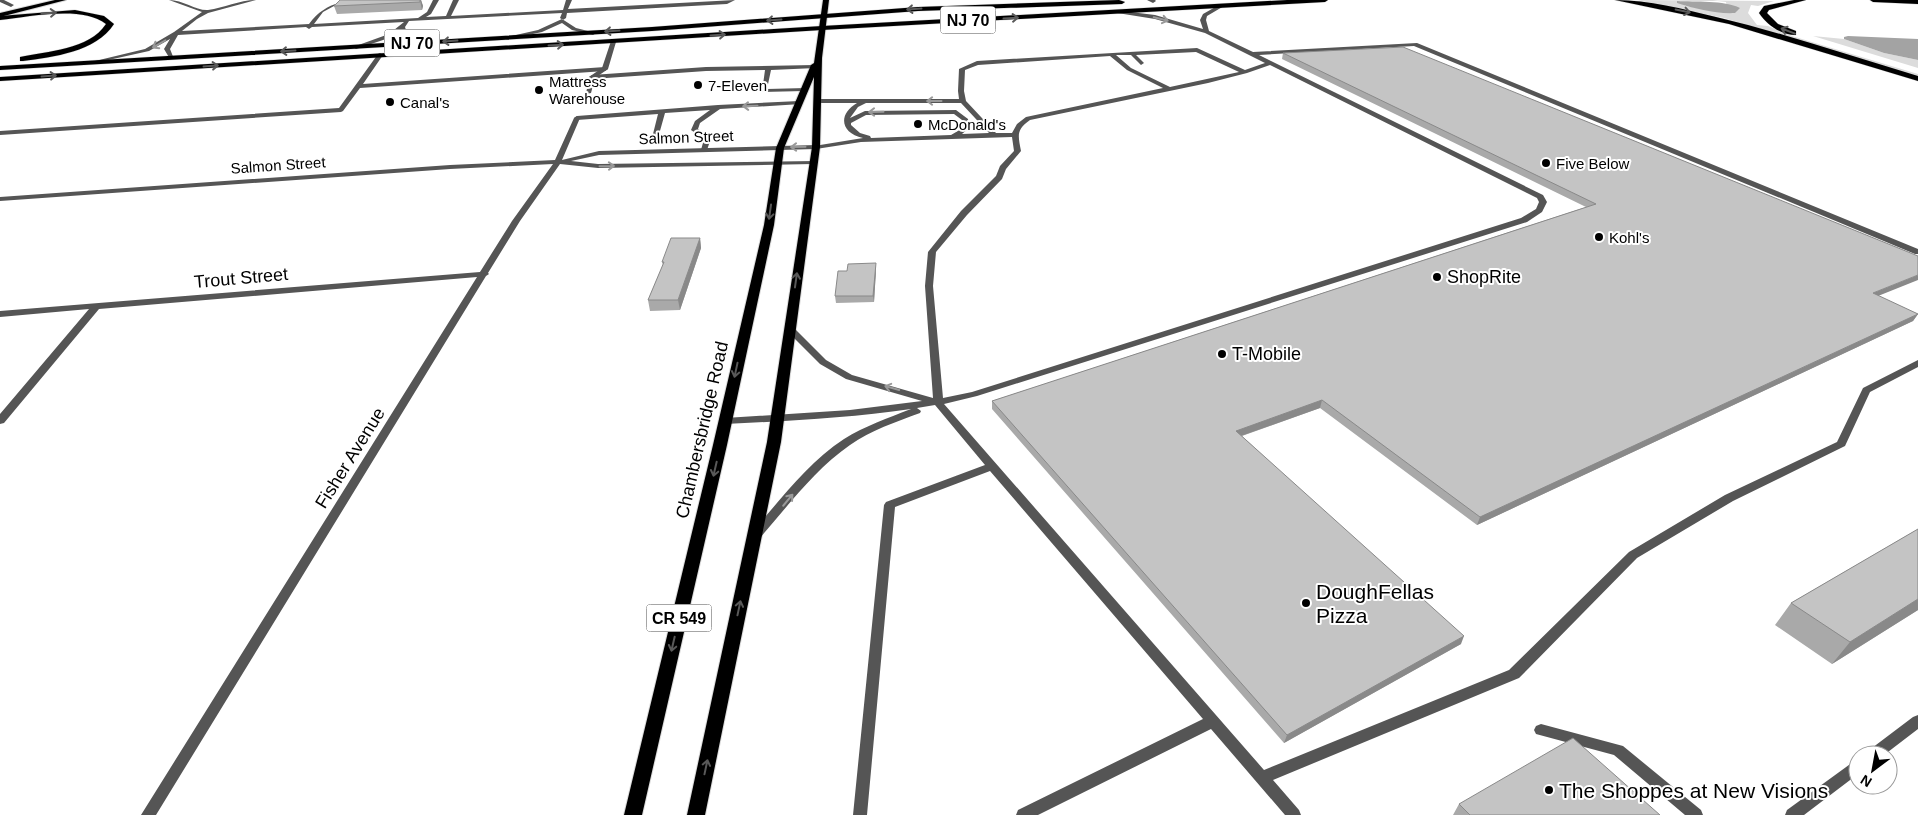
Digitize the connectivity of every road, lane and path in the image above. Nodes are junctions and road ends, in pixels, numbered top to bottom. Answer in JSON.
{"nodes":[{"id":1,"x":33,"y":0,"type":"edge"},
{"id":2,"x":63,"y":0,"type":"edge"},
{"id":3,"x":172,"y":0,"type":"edge"},
{"id":4,"x":253,"y":0,"type":"edge"},
{"id":5,"x":375,"y":0,"type":"edge"},
{"id":6,"x":436,"y":0,"type":"edge"},
{"id":7,"x":456,"y":0,"type":"edge"},
{"id":8,"x":569,"y":0,"type":"edge"},
{"id":9,"x":732,"y":0,"type":"edge"},
{"id":10,"x":826,"y":0,"type":"edge"},
{"id":11,"x":1084,"y":0,"type":"edge"},
{"id":12,"x":1163,"y":0,"type":"edge"},
{"id":13,"x":1325,"y":0,"type":"edge"},
{"id":14,"x":1618,"y":0,"type":"edge"},
{"id":15,"x":1803,"y":0,"type":"edge"},
{"id":16,"x":1873,"y":0,"type":"edge"},
{"id":17,"x":1149,"y":1,"type":"edge"},
{"id":18,"x":1917,"y":1,"type":"edge"},
{"id":19,"x":1,"y":2,"type":"edge"},
{"id":20,"x":1134,"y":2,"type":"dead end"},
{"id":21,"x":1075,"y":4,"type":"junction"},
{"id":22,"x":1221,"y":6,"type":"junction"},
{"id":23,"x":206,"y":12,"type":"junction"},
{"id":24,"x":565,"y":12,"type":"junction"},
{"id":25,"x":1114,"y":12,"type":"junction"},
{"id":26,"x":0,"y":16,"type":"edge"},
{"id":27,"x":823,"y":17,"type":"junction"},
{"id":28,"x":446,"y":18,"type":"junction"},
{"id":29,"x":417,"y":20,"type":"junction"},
{"id":30,"x":407,"y":21,"type":"junction"},
{"id":31,"x":562,"y":21,"type":"junction"},
{"id":32,"x":309,"y":27,"type":"junction"},
{"id":33,"x":403,"y":28,"type":"junction"},
{"id":34,"x":822,"y":28,"type":"junction"},
{"id":35,"x":593,"y":32,"type":"junction"},
{"id":36,"x":1207,"y":32,"type":"junction"},
{"id":37,"x":176,"y":33,"type":"junction"},
{"id":38,"x":508,"y":38,"type":"junction"},
{"id":39,"x":613,"y":42,"type":"junction"},
{"id":40,"x":424,"y":43,"type":"junction"},
{"id":41,"x":356,"y":47,"type":"junction"},
{"id":42,"x":1132,"y":53,"type":"junction"},
{"id":43,"x":1111,"y":54,"type":"junction"},
{"id":44,"x":1252,"y":54,"type":"junction"},
{"id":45,"x":380,"y":55,"type":"junction"},
{"id":46,"x":172,"y":58,"type":"junction"},
{"id":47,"x":818,"y":58,"type":"junction"},
{"id":48,"x":0,"y":63,"type":"edge"},
{"id":49,"x":93,"y":63,"type":"junction"},
{"id":50,"x":1271,"y":63,"type":"junction"},
{"id":51,"x":814,"y":67,"type":"junction"},
{"id":52,"x":0,"y":68,"type":"edge"},
{"id":53,"x":768,"y":68,"type":"junction"},
{"id":54,"x":605,"y":69,"type":"junction"},
{"id":55,"x":1918,"y":71,"type":"edge"},
{"id":56,"x":1245,"y":72,"type":"junction"},
{"id":57,"x":592,"y":77,"type":"junction"},
{"id":58,"x":1146,"y":77,"type":"junction"},
{"id":59,"x":0,"y":79,"type":"edge"},
{"id":60,"x":1918,"y":79,"type":"edge"},
{"id":61,"x":359,"y":86,"type":"junction"},
{"id":62,"x":804,"y":89,"type":"junction"},
{"id":63,"x":1169,"y":89,"type":"junction"},
{"id":64,"x":588,"y":93,"type":"dead end"},
{"id":65,"x":817,"y":101,"type":"junction"},
{"id":66,"x":866,"y":101,"type":"junction"},
{"id":67,"x":963,"y":101,"type":"junction"},
{"id":68,"x":799,"y":103,"type":"junction"},
{"id":69,"x":718,"y":107,"type":"junction"},
{"id":70,"x":662,"y":111,"type":"junction"},
{"id":71,"x":847,"y":122,"type":"junction"},
{"id":72,"x":0,"y":133,"type":"edge"},
{"id":73,"x":1014,"y":135,"type":"junction"},
{"id":74,"x":994,"y":136,"type":"junction"},
{"id":75,"x":655,"y":138,"type":"dead end"},
{"id":76,"x":933,"y":138,"type":"junction"},
{"id":77,"x":881,"y":139,"type":"junction"},
{"id":78,"x":816,"y":147,"type":"junction"},
{"id":79,"x":780,"y":148,"type":"junction"},
{"id":80,"x":704,"y":150,"type":"junction"},
{"id":81,"x":558,"y":162,"type":"junction"},
{"id":82,"x":813,"y":162,"type":"junction"},
{"id":83,"x":777,"y":163,"type":"junction"},
{"id":84,"x":0,"y":199,"type":"edge"},
{"id":85,"x":1918,"y":252,"type":"edge"},
{"id":86,"x":485,"y":274,"type":"junction"},
{"id":87,"x":96,"y":306,"type":"junction"},
{"id":88,"x":0,"y":314,"type":"edge"},
{"id":89,"x":790,"y":328,"type":"junction"},
{"id":90,"x":1918,"y":363,"type":"edge"},
{"id":91,"x":938,"y":403,"type":"junction"},
{"id":92,"x":777,"y":418,"type":"junction"},
{"id":93,"x":0,"y":421,"type":"edge"},
{"id":94,"x":725,"y":421,"type":"junction"},
{"id":95,"x":992,"y":466,"type":"junction"},
{"id":96,"x":754,"y":536,"type":"junction"},
{"id":97,"x":1213,"y":721,"type":"junction"},
{"id":98,"x":1918,"y":722,"type":"edge"},
{"id":99,"x":1541,"y":730,"type":"dead end"},
{"id":100,"x":1886,"y":745,"type":"edge"},
{"id":101,"x":1848,"y":773,"type":"edge"},
{"id":102,"x":1262,"y":778,"type":"junction"},
{"id":103,"x":148,"y":815,"type":"edge"},
{"id":104,"x":633,"y":815,"type":"edge"},
{"id":105,"x":696,"y":815,"type":"edge"},
{"id":106,"x":860,"y":815,"type":"edge"},
{"id":107,"x":1023,"y":815,"type":"edge"},
{"id":108,"x":1294,"y":815,"type":"edge"},
{"id":109,"x":1696,"y":815,"type":"edge"},
{"id":110,"x":1792,"y":815,"type":"edge"}],
"edges":[{"from":1,"to":19,"type":"main road"},
{"from":2,"to":26,"type":"main road"},
{"from":3,"to":23,"type":"street"},
{"from":4,"to":23,"type":"street"},
{"from":5,"to":32,"type":"street"},
{"from":6,"to":29,"type":"street"},
{"from":7,"to":28,"type":"street"},
{"from":8,"to":24,"type":"street"},
{"from":9,"to":24,"type":"street"},
{"from":10,"to":27,"type":"main road","name":"Chambersbridge Road","number":"CR 549"},
{"from":11,"to":21,"type":"street"},
{"from":12,"to":17,"type":"highway"},
{"from":13,"to":22,"type":"highway","number":"NJ 70"},
{"from":14,"to":60,"type":"highway","one_way":true},
{"from":55,"to":15,"type":"highway","one_way":true},
{"from":16,"to":18,"type":"highway"},
{"from":20,"to":21,"type":"highway","number":"NJ 70"},
{"from":21,"to":27,"type":"highway","number":"NJ 70","one_way":true},
{"from":22,"to":25,"type":"highway","number":"NJ 70"},
{"from":22,"to":36,"type":"street"},
{"from":23,"to":37,"type":"street"},
{"from":24,"to":28,"type":"street"},
{"from":24,"to":31,"type":"street"},
{"from":34,"to":25,"type":"highway","number":"NJ 70","one_way":true},
{"from":25,"to":36,"type":"street","one_way":true},
{"from":26,"to":48,"type":"highway","one_way":true},
{"from":27,"to":34,"type":"main road","name":"Chambersbridge Road","number":"CR 549"},
{"from":27,"to":35,"type":"highway","number":"NJ 70","one_way":true},
{"from":28,"to":29,"type":"street"},
{"from":29,"to":30,"type":"street"},
{"from":30,"to":32,"type":"street"},
{"from":30,"to":33,"type":"street"},
{"from":31,"to":35,"type":"street"},
{"from":31,"to":38,"type":"street"},
{"from":32,"to":37,"type":"street"},
{"from":33,"to":40,"type":"street"},
{"from":33,"to":41,"type":"street"},
{"from":39,"to":34,"type":"highway","number":"NJ 70","one_way":true},
{"from":34,"to":47,"type":"main road","name":"Chambersbridge Road","number":"CR 549"},
{"from":35,"to":38,"type":"highway","number":"NJ 70"},
{"from":36,"to":44,"type":"street"},
{"from":37,"to":46,"type":"street"},
{"from":37,"to":49,"type":"street","one_way":true},
{"from":38,"to":40,"type":"highway","number":"NJ 70","one_way":true},
{"from":45,"to":39,"type":"highway","number":"NJ 70","one_way":true},
{"from":39,"to":54,"type":"street"},
{"from":40,"to":41,"type":"highway","number":"NJ 70"},
{"from":41,"to":46,"type":"highway","number":"NJ 70","one_way":true},
{"from":42,"to":43,"type":"street"},
{"from":42,"to":56,"type":"street"},
{"from":42,"to":58,"type":"street"},
{"from":43,"to":58,"type":"street"},
{"from":43,"to":67,"type":"street"},
{"from":44,"to":50,"type":"street"},
{"from":44,"to":85,"type":"street"},
{"from":59,"to":45,"type":"highway","number":"NJ 70","one_way":true},
{"from":45,"to":61,"type":"street"},
{"from":46,"to":49,"type":"highway","number":"NJ 70"},
{"from":47,"to":51,"type":"main road","name":"Chambersbridge Road","number":"CR 549"},
{"from":47,"to":65,"type":"main road","name":"Chambersbridge Road","number":"CR 549"},
{"from":49,"to":52,"type":"highway","number":"NJ 70"},
{"from":50,"to":56,"type":"street"},
{"from":50,"to":91,"type":"street"},
{"from":51,"to":53,"type":"street"},
{"from":51,"to":62,"type":"main road","name":"Chambersbridge Road","number":"CR 549"},
{"from":53,"to":57,"type":"street"},
{"from":53,"to":62,"type":"street"},
{"from":54,"to":57,"type":"street"},
{"from":54,"to":61,"type":"street"},
{"from":56,"to":63,"type":"street"},
{"from":57,"to":64,"type":"street"},
{"from":58,"to":63,"type":"street"},
{"from":61,"to":72,"type":"street"},
{"from":62,"to":68,"type":"main road","name":"Chambersbridge Road","number":"CR 549"},
{"from":63,"to":73,"type":"street"},
{"from":65,"to":66,"type":"street"},
{"from":65,"to":78,"type":"main road","name":"Chambersbridge Road","number":"CR 549"},
{"from":67,"to":66,"type":"street","one_way":true},
{"from":66,"to":71,"type":"street"},
{"from":67,"to":74,"type":"street"},
{"from":68,"to":69,"type":"street","one_way":true},
{"from":68,"to":79,"type":"main road","name":"Chambersbridge Road","number":"CR 549"},
{"from":69,"to":70,"type":"street"},
{"from":69,"to":80,"type":"street"},
{"from":70,"to":75,"type":"street"},
{"from":70,"to":81,"type":"street","name":"Fisher Avenue"},
{"from":76,"to":71,"type":"street","one_way":true},
{"from":71,"to":77,"type":"street"},
{"from":73,"to":74,"type":"street"},
{"from":73,"to":91,"type":"street"},
{"from":74,"to":76,"type":"street"},
{"from":76,"to":77,"type":"street"},
{"from":77,"to":78,"type":"street","name":"Salmon Street"},
{"from":78,"to":79,"type":"street","name":"Salmon Street","one_way":true},
{"from":78,"to":82,"type":"main road","name":"Chambersbridge Road","number":"CR 549"},
{"from":79,"to":80,"type":"street","name":"Salmon Street"},
{"from":79,"to":83,"type":"main road","name":"Chambersbridge Road","number":"CR 549"},
{"from":80,"to":81,"type":"street","name":"Salmon Street"},
{"from":81,"to":83,"type":"street","name":"Salmon Street","one_way":true},
{"from":81,"to":84,"type":"street","name":"Salmon Street"},
{"from":81,"to":86,"type":"street","name":"Fisher Avenue"},
{"from":82,"to":83,"type":"street","name":"Salmon Street"},
{"from":89,"to":82,"type":"main road","name":"Chambersbridge Road","number":"CR 549","one_way":true},
{"from":83,"to":94,"type":"main road","name":"Chambersbridge Road","number":"CR 549","one_way":true},
{"from":86,"to":87,"type":"street","name":"Trout Street"},
{"from":86,"to":103,"type":"street","name":"Fisher Avenue"},
{"from":87,"to":88,"type":"street","name":"Trout Street"},
{"from":87,"to":93,"type":"street"},
{"from":91,"to":89,"type":"street","one_way":true},
{"from":89,"to":92,"type":"main road","name":"Chambersbridge Road","number":"CR 549"},
{"from":90,"to":102,"type":"street"},
{"from":91,"to":92,"type":"street"},
{"from":91,"to":95,"type":"street"},
{"from":96,"to":91,"type":"street","one_way":true},
{"from":92,"to":94,"type":"street"},
{"from":92,"to":96,"type":"main road","name":"Chambersbridge Road","number":"CR 549"},
{"from":94,"to":104,"type":"main road","name":"Chambersbridge Road","number":"CR 549","one_way":true},
{"from":95,"to":97,"type":"street"},
{"from":95,"to":106,"type":"street"},
{"from":105,"to":96,"type":"main road","name":"Chambersbridge Road","number":"CR 549","one_way":true},
{"from":97,"to":102,"type":"street"},
{"from":97,"to":107,"type":"street"},
{"from":98,"to":100,"type":"street"},
{"from":99,"to":109,"type":"street"},
{"from":101,"to":110,"type":"street"},
{"from":102,"to":108,"type":"street"}]}
